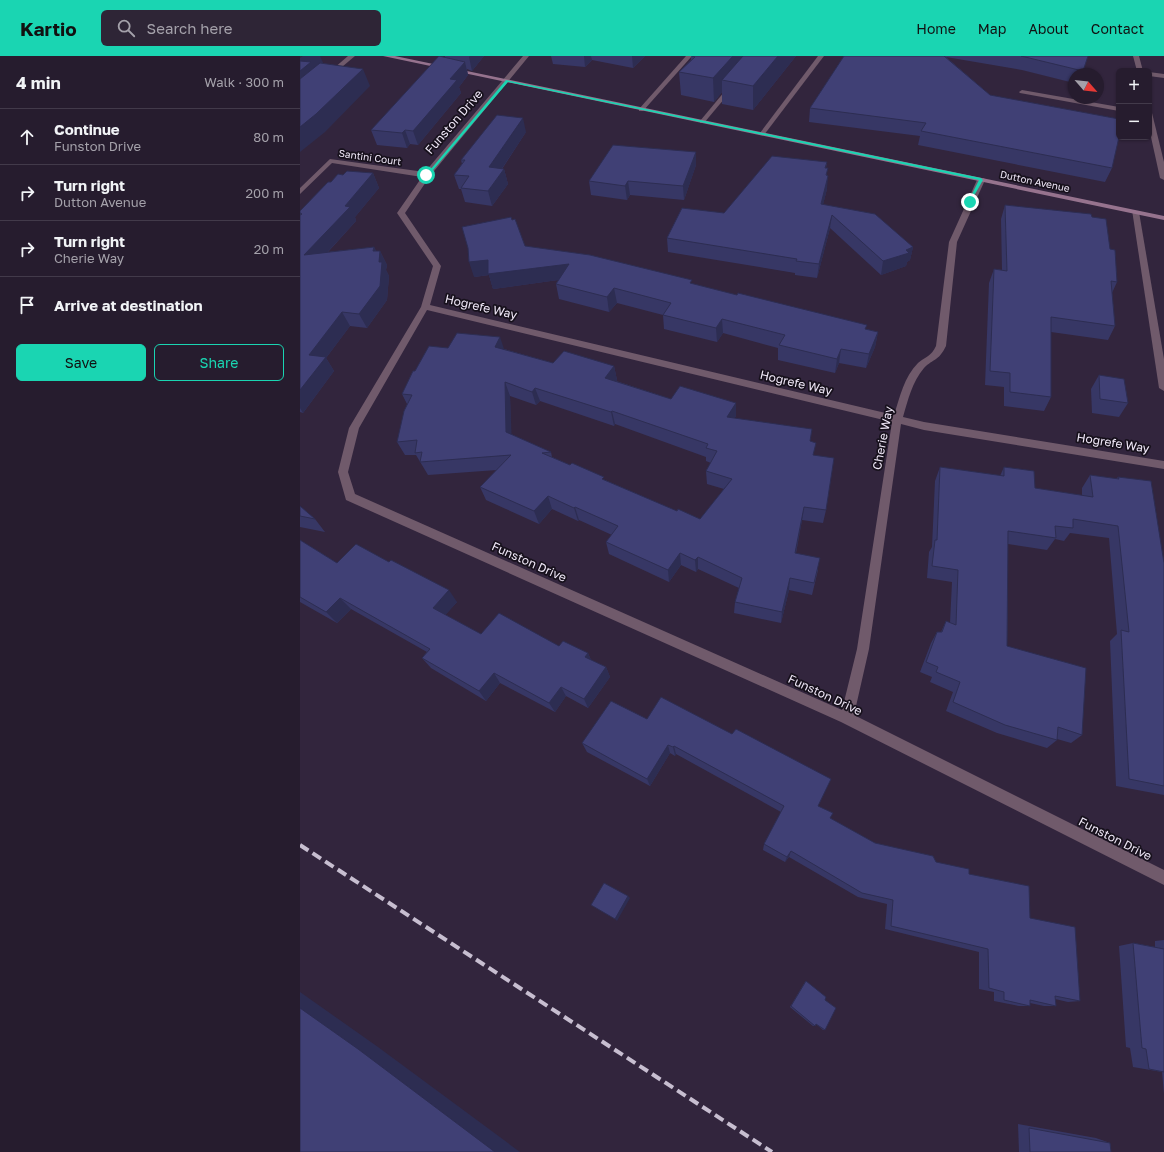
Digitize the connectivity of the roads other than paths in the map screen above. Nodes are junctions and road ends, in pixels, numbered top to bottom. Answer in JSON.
{"nodes":[{"id":1,"x":352,"y":56,"type":"edge"},
{"id":2,"x":386,"y":56,"type":"edge"},
{"id":3,"x":526,"y":56,"type":"edge"},
{"id":4,"x":689,"y":56,"type":"edge"},
{"id":5,"x":821,"y":56,"type":"edge"},
{"id":6,"x":1136,"y":56,"type":"edge"},
{"id":7,"x":1139,"y":68,"type":"edge"},
{"id":8,"x":1152,"y":74,"type":"edge"},
{"id":9,"x":1164,"y":76,"type":"edge"},
{"id":10,"x":738,"y":79,"type":"edge"},
{"id":11,"x":323,"y":80,"type":"edge"},
{"id":12,"x":507,"y":81,"type":"junction"},
{"id":13,"x":1022,"y":92,"type":"dead end"},
{"id":14,"x":1116,"y":108,"type":"edge"},
{"id":15,"x":641,"y":110,"type":"junction"},
{"id":16,"x":702,"y":122,"type":"junction"},
{"id":17,"x":1152,"y":127,"type":"edge"},
{"id":18,"x":762,"y":134,"type":"junction"},
{"id":19,"x":426,"y":175,"type":"junction"},
{"id":20,"x":1164,"y":178,"type":"edge"},
{"id":21,"x":981,"y":180,"type":"junction"},
{"id":22,"x":300,"y":192,"type":"edge"},
{"id":23,"x":1135,"y":212,"type":"junction"},
{"id":24,"x":1164,"y":218,"type":"edge"},
{"id":25,"x":425,"y":307,"type":"junction"},
{"id":26,"x":1164,"y":388,"type":"edge"},
{"id":27,"x":897,"y":420,"type":"junction"},
{"id":28,"x":1164,"y":465,"type":"edge"},
{"id":29,"x":846,"y":718,"type":"junction"},
{"id":30,"x":1164,"y":878,"type":"edge"}],
"edges":[{"from":1,"to":11,"type":"street"},
{"from":2,"to":12,"type":"main road","name":"Dutton Avenue"},
{"from":3,"to":12,"type":"street","name":"Funston Drive"},
{"from":4,"to":15,"type":"street"},
{"from":5,"to":18,"type":"street"},
{"from":6,"to":7,"type":"street"},
{"from":8,"to":9,"type":"street"},
{"from":10,"to":16,"type":"street"},
{"from":12,"to":15,"type":"main road","name":"Dutton Avenue"},
{"from":12,"to":19,"type":"street","name":"Funston Drive"},
{"from":13,"to":14,"type":"street"},
{"from":15,"to":16,"type":"main road","name":"Dutton Avenue"},
{"from":16,"to":18,"type":"main road","name":"Dutton Avenue"},
{"from":17,"to":20,"type":"street"},
{"from":18,"to":21,"type":"main road","name":"Dutton Avenue"},
{"from":19,"to":22,"type":"street","name":"Santini Court"},
{"from":19,"to":25,"type":"street","name":"Funston Drive"},
{"from":21,"to":23,"type":"main road","name":"Dutton Avenue"},
{"from":21,"to":27,"type":"street","name":"Cherie Way"},
{"from":23,"to":24,"type":"main road","name":"Dutton Avenue"},
{"from":23,"to":26,"type":"street"},
{"from":25,"to":27,"type":"street","name":"Hogrefe Way"},
{"from":25,"to":29,"type":"street","name":"Funston Drive"},
{"from":27,"to":28,"type":"street","name":"Hogrefe Way"},
{"from":27,"to":29,"type":"street","name":"Cherie Way"},
{"from":29,"to":30,"type":"street","name":"Funston Drive"}]}
